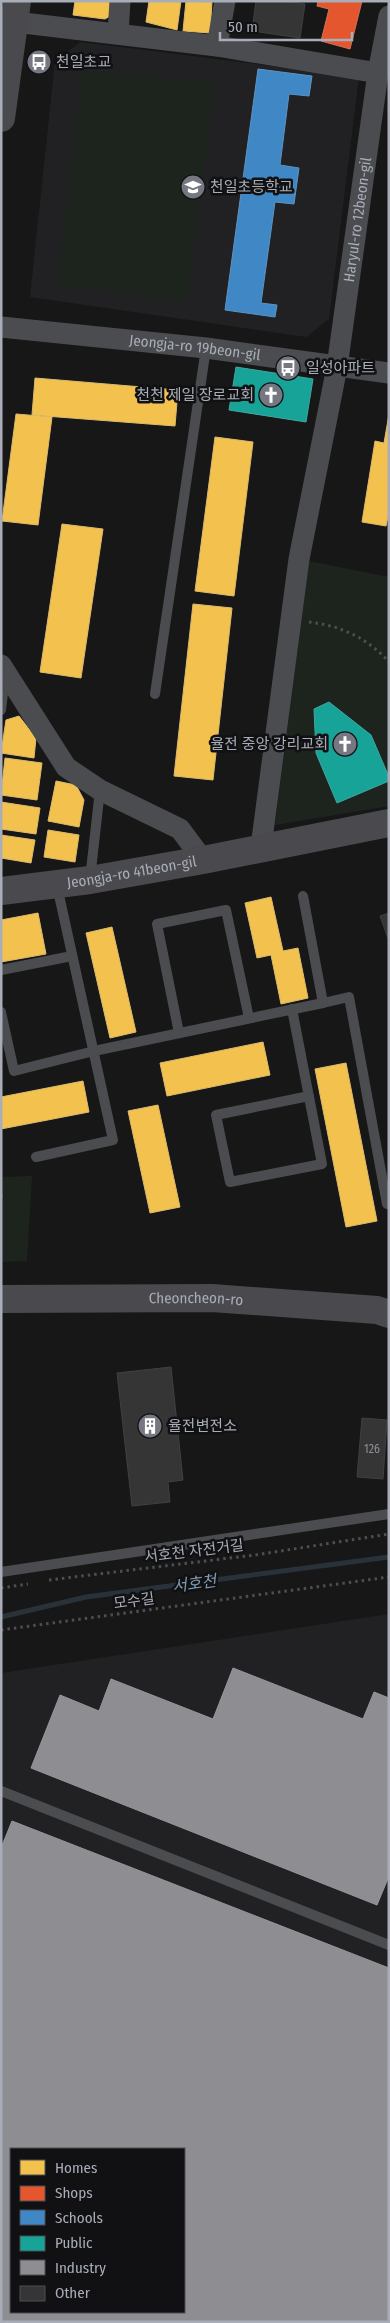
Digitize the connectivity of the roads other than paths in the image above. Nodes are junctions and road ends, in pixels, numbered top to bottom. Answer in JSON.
{"nodes":[{"id":1,"x":120,"y":1,"type":"edge"},
{"id":2,"x":225,"y":1,"type":"edge"},
{"id":3,"x":16,"y":12,"type":"edge"},
{"id":4,"x":389,"y":16,"type":"edge"},
{"id":5,"x":118,"y":33,"type":"junction"},
{"id":6,"x":217,"y":46,"type":"junction"},
{"id":7,"x":378,"y":73,"type":"junction"},
{"id":8,"x":1,"y":118,"type":"edge"},
{"id":9,"x":1,"y":327,"type":"edge"},
{"id":10,"x":206,"y":348,"type":"junction"},
{"id":11,"x":337,"y":366,"type":"junction"},
{"id":12,"x":389,"y":373,"type":"edge"},
{"id":13,"x":4,"y":669,"type":"edge"},
{"id":14,"x":155,"y":694,"type":"dead end"},
{"id":15,"x":1,"y":710,"type":"edge"},
{"id":16,"x":100,"y":790,"type":"junction"},
{"id":17,"x":389,"y":823,"type":"edge"},
{"id":18,"x":261,"y":847,"type":"junction"},
{"id":19,"x":203,"y":860,"type":"junction"},
{"id":20,"x":90,"y":880,"type":"junction"},
{"id":21,"x":56,"y":882,"type":"junction"},
{"id":22,"x":1,"y":891,"type":"edge"},
{"id":23,"x":304,"y":896,"type":"dead end"},
{"id":24,"x":72,"y":956,"type":"junction"},
{"id":25,"x":1,"y":970,"type":"edge"},
{"id":26,"x":323,"y":1003,"type":"junction"},
{"id":27,"x":292,"y":1010,"type":"junction"},
{"id":28,"x":1,"y":1012,"type":"edge"},
{"id":29,"x":249,"y":1018,"type":"junction"},
{"id":30,"x":179,"y":1033,"type":"junction"},
{"id":31,"x":94,"y":1051,"type":"junction"},
{"id":32,"x":309,"y":1096,"type":"junction"},
{"id":33,"x":36,"y":1157,"type":"dead end"},
{"id":34,"x":387,"y":1204,"type":"dead end"},
{"id":35,"x":1,"y":1299,"type":"edge"},
{"id":36,"x":389,"y":1314,"type":"edge"},
{"id":37,"x":389,"y":1514,"type":"edge"},
{"id":38,"x":1,"y":1572,"type":"edge"},
{"id":39,"x":1,"y":1791,"type":"edge"},
{"id":40,"x":389,"y":1945,"type":"edge"}],
"edges":[{"from":1,"to":5,"type":"street"},
{"from":2,"to":6,"type":"street"},
{"from":3,"to":5,"type":"street"},
{"from":3,"to":8,"type":"street"},
{"from":4,"to":7,"type":"street","name":"Haryul-ro 12beon-gil"},
{"from":5,"to":6,"type":"street"},
{"from":6,"to":7,"type":"street"},
{"from":7,"to":11,"type":"street","name":"Haryul-ro 12beon-gil"},
{"from":9,"to":10,"type":"street","name":"Jeongja-ro 19beon-gil"},
{"from":10,"to":11,"type":"street","name":"Jeongja-ro 19beon-gil"},
{"from":10,"to":14,"type":"lane"},
{"from":11,"to":12,"type":"street","name":"Jeongja-ro 19beon-gil"},
{"from":11,"to":18,"type":"street","name":"Haryul-ro 12beon-gil"},
{"from":13,"to":15,"type":"lane"},
{"from":13,"to":16,"type":"street"},
{"from":16,"to":19,"type":"street"},
{"from":16,"to":20,"type":"lane"},
{"from":17,"to":18,"type":"street","name":"Jeongja-ro 41beon-gil"},
{"from":18,"to":19,"type":"street","name":"Jeongja-ro 41beon-gil"},
{"from":19,"to":20,"type":"street","name":"Jeongja-ro 41beon-gil"},
{"from":20,"to":21,"type":"street","name":"Jeongja-ro 41beon-gil"},
{"from":21,"to":22,"type":"street","name":"Jeongja-ro 41beon-gil"},
{"from":21,"to":24,"type":"lane"},
{"from":23,"to":26,"type":"lane"},
{"from":24,"to":25,"type":"lane"},
{"from":24,"to":31,"type":"lane"},
{"from":26,"to":27,"type":"lane"},
{"from":26,"to":34,"type":"lane"},
{"from":27,"to":29,"type":"lane"},
{"from":27,"to":32,"type":"lane"},
{"from":28,"to":31,"type":"lane"},
{"from":29,"to":30,"type":"lane"},
{"from":29,"to":30,"type":"lane"},
{"from":30,"to":31,"type":"lane"},
{"from":31,"to":33,"type":"lane"},
{"from":32,"to":32,"type":"lane"},
{"from":35,"to":36,"type":"street","name":"Cheoncheon-ro"},
{"from":37,"to":38,"type":"lane"},
{"from":39,"to":40,"type":"lane"}]}
